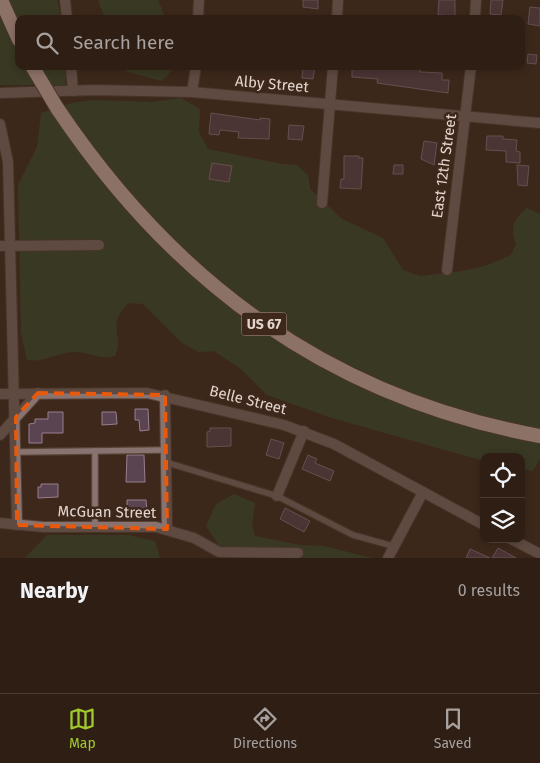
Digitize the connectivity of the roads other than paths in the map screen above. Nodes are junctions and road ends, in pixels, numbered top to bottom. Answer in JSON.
{"nodes":[{"id":1,"x":2,"y":0,"type":"edge"},
{"id":2,"x":65,"y":0,"type":"edge"},
{"id":3,"x":199,"y":0,"type":"edge"},
{"id":4,"x":338,"y":0,"type":"edge"},
{"id":5,"x":476,"y":0,"type":"edge"},
{"id":6,"x":67,"y":15,"type":"edge"},
{"id":7,"x":198,"y":15,"type":"edge"},
{"id":8,"x":337,"y":15,"type":"edge"},
{"id":9,"x":475,"y":15,"type":"edge"},
{"id":10,"x":15,"y":31,"type":"edge"},
{"id":11,"x":34,"y":70,"type":"edge"},
{"id":12,"x":71,"y":70,"type":"edge"},
{"id":13,"x":195,"y":70,"type":"edge"},
{"id":14,"x":333,"y":70,"type":"edge"},
{"id":15,"x":471,"y":70,"type":"edge"},
{"id":16,"x":73,"y":91,"type":"junction"},
{"id":17,"x":192,"y":92,"type":"junction"},
{"id":18,"x":0,"y":93,"type":"edge"},
{"id":19,"x":330,"y":104,"type":"junction"},
{"id":20,"x":466,"y":116,"type":"junction"},
{"id":21,"x":540,"y":123,"type":"edge"},
{"id":22,"x":0,"y":124,"type":"edge"},
{"id":23,"x":322,"y":202,"type":"dead end"},
{"id":24,"x":99,"y":245,"type":"dead end"},
{"id":25,"x":5,"y":246,"type":"edge"},
{"id":26,"x":447,"y":270,"type":"dead end"},
{"id":27,"x":16,"y":393,"type":"junction"},
{"id":28,"x":38,"y":393,"type":"junction"},
{"id":29,"x":0,"y":394,"type":"edge"},
{"id":30,"x":164,"y":395,"type":"junction"},
{"id":31,"x":16,"y":417,"type":"junction"},
{"id":32,"x":304,"y":431,"type":"junction"},
{"id":33,"x":0,"y":435,"type":"edge"},
{"id":34,"x":540,"y":436,"type":"edge"},
{"id":35,"x":165,"y":450,"type":"junction"},
{"id":36,"x":95,"y":451,"type":"junction"},
{"id":37,"x":17,"y":452,"type":"junction"},
{"id":38,"x":165,"y":462,"type":"junction"},
{"id":39,"x":423,"y":492,"type":"junction"},
{"id":40,"x":277,"y":496,"type":"junction"},
{"id":41,"x":0,"y":523,"type":"edge"},
{"id":42,"x":480,"y":523,"type":"edge"},
{"id":43,"x":17,"y":525,"type":"junction"},
{"id":44,"x":94,"y":527,"type":"junction"},
{"id":45,"x":167,"y":529,"type":"junction"},
{"id":46,"x":519,"y":543,"type":"edge"},
{"id":47,"x":393,"y":546,"type":"junction"},
{"id":48,"x":298,"y":553,"type":"dead end"},
{"id":49,"x":540,"y":554,"type":"edge"},
{"id":50,"x":220,"y":555,"type":"edge"},
{"id":51,"x":388,"y":558,"type":"edge"}],
"edges":[{"from":1,"to":10,"type":"highway"},
{"from":2,"to":6,"type":"street"},
{"from":3,"to":7,"type":"street"},
{"from":4,"to":8,"type":"street"},
{"from":5,"to":9,"type":"street"},
{"from":11,"to":34,"type":"highway","number":"US 67","bridge":true},
{"from":12,"to":16,"type":"street"},
{"from":13,"to":17,"type":"street"},
{"from":14,"to":19,"type":"street"},
{"from":15,"to":20,"type":"street","name":"East 12th Street"},
{"from":16,"to":17,"type":"street","name":"Alby Street"},
{"from":16,"to":18,"type":"street","name":"Alby Street"},
{"from":17,"to":19,"type":"street","name":"Alby Street"},
{"from":19,"to":20,"type":"street","name":"Alby Street"},
{"from":19,"to":23,"type":"street"},
{"from":20,"to":21,"type":"street","name":"Alby Street"},
{"from":20,"to":26,"type":"street","name":"East 12th Street"},
{"from":22,"to":25,"type":"street"},
{"from":24,"to":25,"type":"street"},
{"from":25,"to":27,"type":"street"},
{"from":27,"to":28,"type":"street","name":"Belle Street"},
{"from":27,"to":29,"type":"street","name":"Belle Street"},
{"from":27,"to":31,"type":"street"},
{"from":28,"to":30,"type":"street","name":"Belle Street"},
{"from":28,"to":31,"type":"street"},
{"from":30,"to":32,"type":"street","name":"Belle Street"},
{"from":30,"to":35,"type":"street"},
{"from":31,"to":33,"type":"street"},
{"from":31,"to":37,"type":"street"},
{"from":32,"to":39,"type":"street","name":"Belle Street"},
{"from":32,"to":40,"type":"street"},
{"from":35,"to":36,"type":"lane"},
{"from":35,"to":38,"type":"street"},
{"from":36,"to":37,"type":"lane"},
{"from":36,"to":44,"type":"lane"},
{"from":37,"to":43,"type":"street"},
{"from":38,"to":40,"type":"lane"},
{"from":38,"to":45,"type":"street"},
{"from":39,"to":42,"type":"street","name":"Belle Street"},
{"from":39,"to":47,"type":"street"},
{"from":40,"to":47,"type":"lane"},
{"from":41,"to":43,"type":"street","name":"McGuan Street"},
{"from":43,"to":44,"type":"street","name":"McGuan Street"},
{"from":44,"to":45,"type":"street","name":"McGuan Street"},
{"from":45,"to":50,"type":"street","name":"McGuan Street"},
{"from":46,"to":49,"type":"street"},
{"from":47,"to":51,"type":"street"},
{"from":48,"to":50,"type":"street","name":"McGuan Street"}]}
